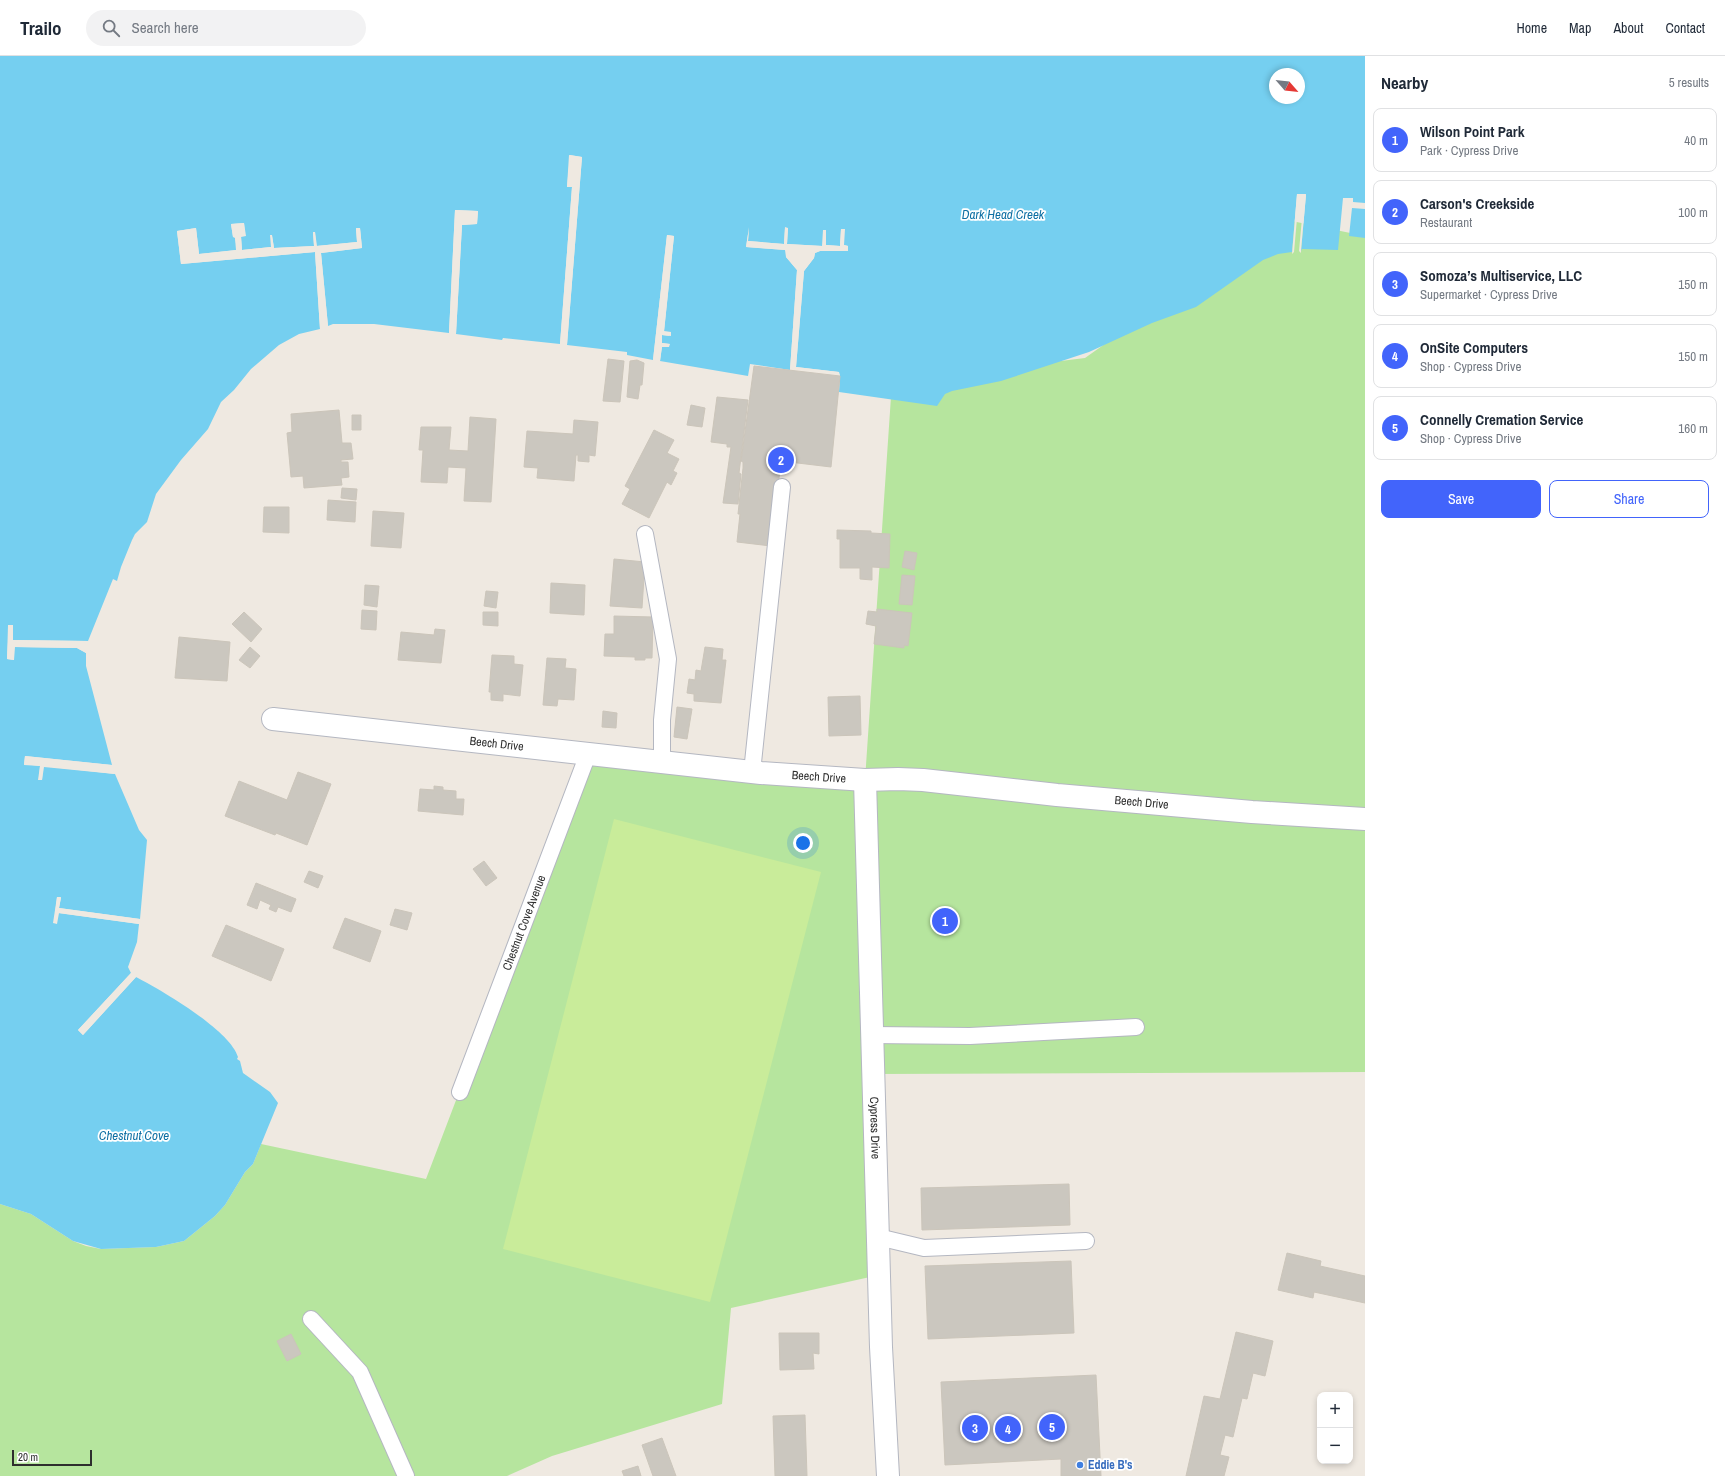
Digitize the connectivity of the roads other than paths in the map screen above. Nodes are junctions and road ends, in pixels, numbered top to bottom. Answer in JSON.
{"nodes":[{"id":1,"x":782,"y":487,"type":"dead end"},
{"id":2,"x":645,"y":534,"type":"dead end"},
{"id":3,"x":273,"y":719,"type":"dead end"},
{"id":4,"x":588,"y":754,"type":"junction"},
{"id":5,"x":662,"y":762,"type":"junction"},
{"id":6,"x":752,"y":772,"type":"junction"},
{"id":7,"x":865,"y":780,"type":"junction"},
{"id":8,"x":1365,"y":819,"type":"edge"},
{"id":9,"x":1136,"y":1026,"type":"dead end"},
{"id":10,"x":872,"y":1035,"type":"junction"},
{"id":11,"x":460,"y":1092,"type":"dead end"},
{"id":12,"x":878,"y":1237,"type":"junction"},
{"id":13,"x":1086,"y":1241,"type":"dead end"},
{"id":14,"x":311,"y":1319,"type":"dead end"},
{"id":15,"x":406,"y":1476,"type":"edge"},
{"id":16,"x":888,"y":1476,"type":"edge"}],
"edges":[{"from":1,"to":6,"type":"lane"},
{"from":2,"to":5,"type":"lane"},
{"from":3,"to":4,"type":"street","name":"Beech Drive"},
{"from":4,"to":5,"type":"street","name":"Beech Drive"},
{"from":4,"to":11,"type":"lane","name":"Chestnut Cove Avenue"},
{"from":5,"to":6,"type":"street","name":"Beech Drive"},
{"from":6,"to":7,"type":"street","name":"Beech Drive"},
{"from":7,"to":8,"type":"street","name":"Beech Drive"},
{"from":7,"to":10,"type":"street","name":"Cypress Drive"},
{"from":9,"to":10,"type":"lane"},
{"from":10,"to":12,"type":"street","name":"Cypress Drive"},
{"from":12,"to":13,"type":"lane"},
{"from":12,"to":16,"type":"street","name":"Cypress Drive"},
{"from":14,"to":15,"type":"lane"}]}
